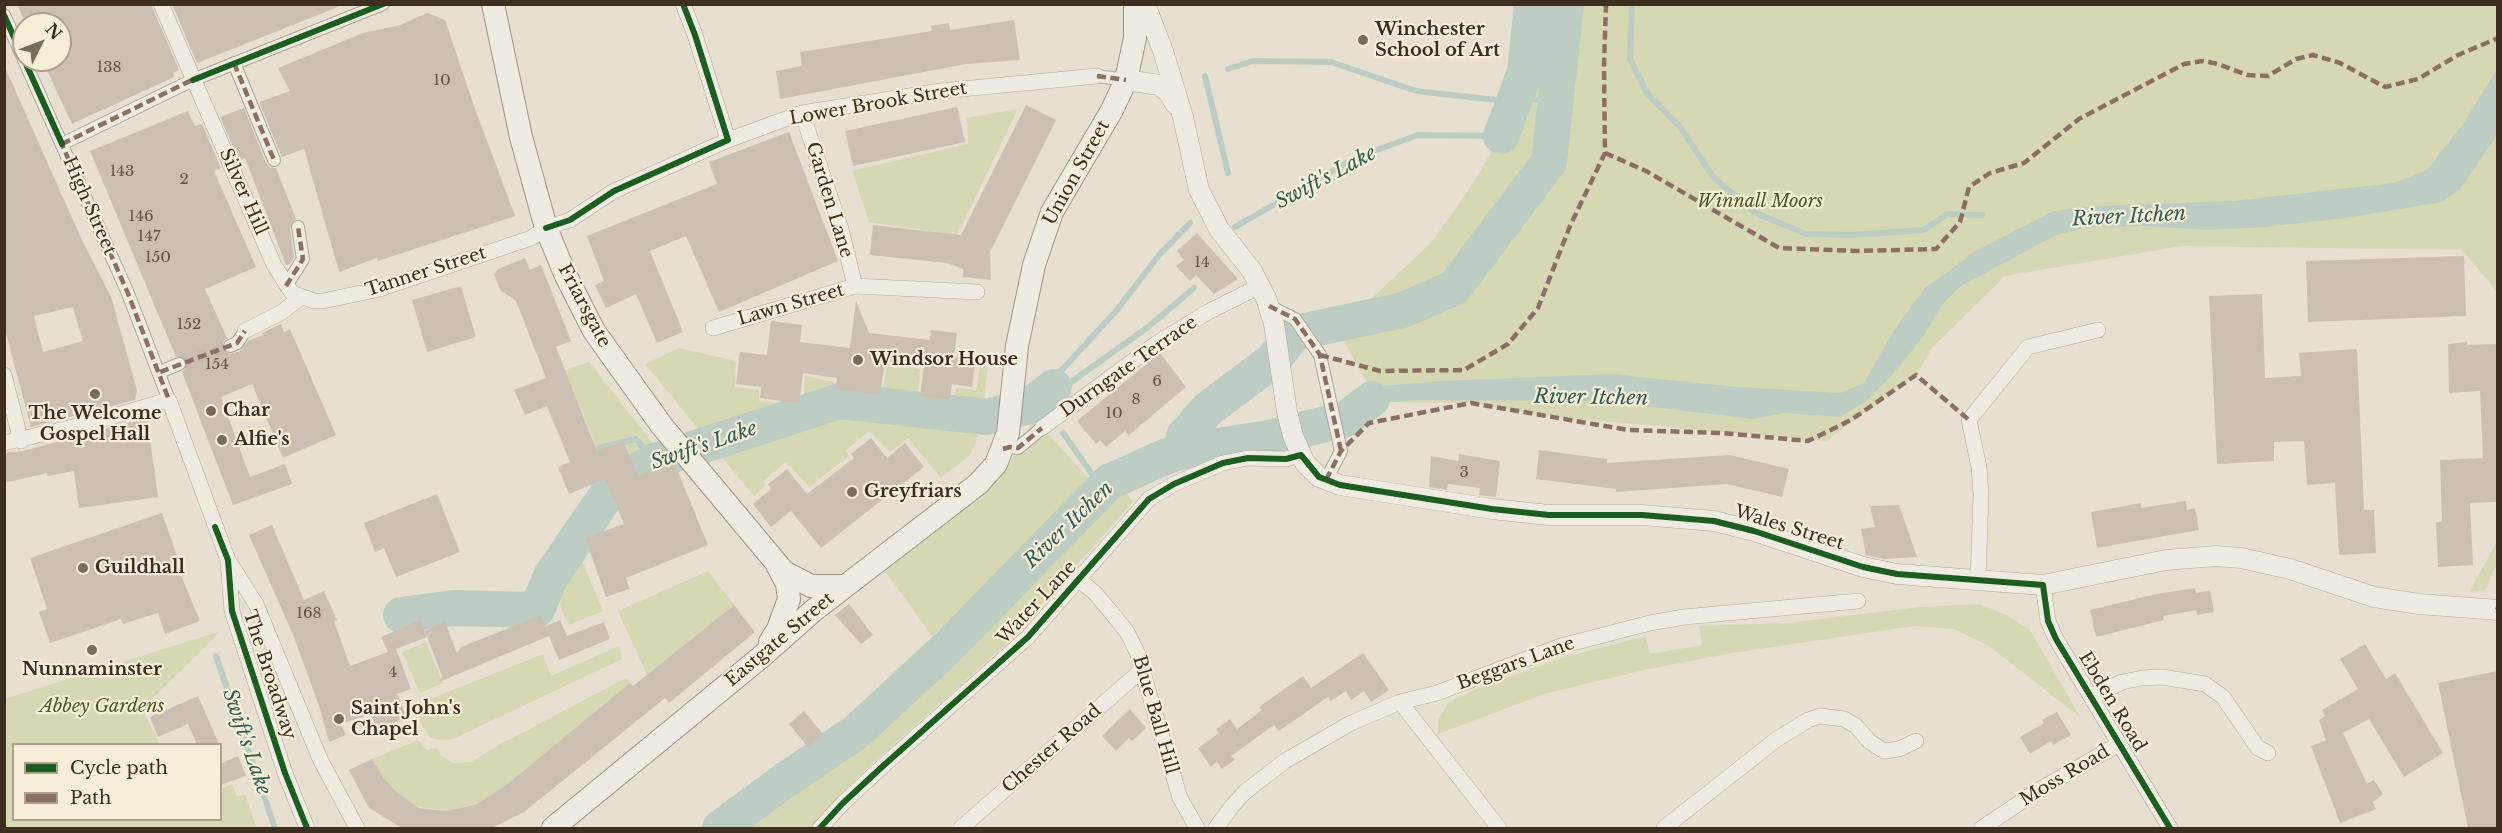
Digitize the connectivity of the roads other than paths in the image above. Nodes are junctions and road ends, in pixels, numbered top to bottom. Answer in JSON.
{"nodes":[{"id":1,"x":161,"y":4,"type":"edge"},
{"id":2,"x":383,"y":4,"type":"edge"},
{"id":3,"x":493,"y":4,"type":"edge"},
{"id":4,"x":682,"y":4,"type":"edge"},
{"id":5,"x":1135,"y":4,"type":"edge"},
{"id":6,"x":1145,"y":4,"type":"edge"},
{"id":7,"x":4,"y":15,"type":"edge"},
{"id":8,"x":234,"y":63,"type":"junction"},
{"id":9,"x":1097,"y":76,"type":"joint"},
{"id":10,"x":194,"y":80,"type":"junction"},
{"id":11,"x":1126,"y":80,"type":"junction"},
{"id":12,"x":802,"y":113,"type":"junction"},
{"id":13,"x":1183,"y":117,"type":"junction"},
{"id":14,"x":728,"y":140,"type":"junction"},
{"id":15,"x":62,"y":144,"type":"junction"},
{"id":16,"x":274,"y":160,"type":"dead end"},
{"id":17,"x":298,"y":227,"type":"dead end"},
{"id":18,"x":546,"y":228,"type":"junction"},
{"id":19,"x":286,"y":286,"type":"junction"},
{"id":20,"x":855,"y":286,"type":"junction"},
{"id":21,"x":1260,"y":286,"type":"junction"},
{"id":22,"x":977,"y":292,"type":"dead end"},
{"id":23,"x":302,"y":297,"type":"junction"},
{"id":24,"x":1269,"y":306,"type":"junction"},
{"id":25,"x":714,"y":328,"type":"dead end"},
{"id":26,"x":2098,"y":330,"type":"dead end"},
{"id":27,"x":245,"y":331,"type":"joint"},
{"id":28,"x":230,"y":346,"type":"tunnel mouth"},
{"id":29,"x":179,"y":364,"type":"tunnel mouth"},
{"id":30,"x":160,"y":372,"type":"junction"},
{"id":31,"x":4,"y":375,"type":"edge"},
{"id":32,"x":169,"y":400,"type":"junction"},
{"id":33,"x":1042,"y":428,"type":"joint"},
{"id":34,"x":21,"y":441,"type":"junction"},
{"id":35,"x":4,"y":442,"type":"edge"},
{"id":36,"x":1003,"y":449,"type":"junction"},
{"id":37,"x":1300,"y":453,"type":"junction"},
{"id":38,"x":1326,"y":480,"type":"junction"},
{"id":39,"x":773,"y":559,"type":"junction"},
{"id":40,"x":228,"y":560,"type":"junction"},
{"id":41,"x":1079,"y":580,"type":"junction"},
{"id":42,"x":1978,"y":581,"type":"junction"},
{"id":43,"x":2043,"y":585,"type":"junction"},
{"id":44,"x":844,"y":586,"type":"junction"},
{"id":45,"x":1857,"y":601,"type":"dead end"},
{"id":46,"x":2498,"y":610,"type":"edge"},
{"id":47,"x":761,"y":657,"type":"junction"},
{"id":48,"x":1143,"y":669,"type":"junction"},
{"id":49,"x":2091,"y":697,"type":"junction"},
{"id":50,"x":1400,"y":702,"type":"junction"},
{"id":51,"x":1916,"y":741,"type":"dead end"},
{"id":52,"x":2119,"y":744,"type":"junction"},
{"id":53,"x":2268,"y":753,"type":"dead end"},
{"id":54,"x":307,"y":828,"type":"edge"},
{"id":55,"x":357,"y":828,"type":"edge"},
{"id":56,"x":553,"y":828,"type":"edge"},
{"id":57,"x":820,"y":828,"type":"edge"},
{"id":58,"x":961,"y":828,"type":"edge"},
{"id":59,"x":1197,"y":828,"type":"edge"},
{"id":60,"x":1216,"y":828,"type":"edge"},
{"id":61,"x":1500,"y":828,"type":"edge"},
{"id":62,"x":1664,"y":828,"type":"edge"},
{"id":63,"x":1982,"y":828,"type":"edge"},
{"id":64,"x":2170,"y":828,"type":"edge"}],
"edges":[{"from":1,"to":10,"type":"street","name":"Silver Hill"},
{"from":2,"to":8,"type":"street"},
{"from":3,"to":18,"type":"main road","name":"Friarsgate"},
{"from":4,"to":14,"type":"street"},
{"from":5,"to":11,"type":"main road","name":"Union Street"},
{"from":6,"to":13,"type":"street"},
{"from":7,"to":15,"type":"street","name":"High Street"},
{"from":8,"to":10,"type":"street"},
{"from":8,"to":16,"type":"street"},
{"from":9,"to":11,"type":"street","name":"Lower Brook Street"},
{"from":9,"to":12,"type":"street","name":"Lower Brook Street"},
{"from":10,"to":15,"type":"street"},
{"from":10,"to":19,"type":"street","name":"Silver Hill"},
{"from":11,"to":13,"type":"street"},
{"from":11,"to":36,"type":"main road","name":"Union Street"},
{"from":12,"to":14,"type":"street","name":"Lower Brook Street"},
{"from":12,"to":20,"type":"street","name":"Garden Lane"},
{"from":13,"to":21,"type":"street"},
{"from":14,"to":18,"type":"street","name":"Lower Brook Street"},
{"from":15,"to":30,"type":"street","name":"High Street"},
{"from":17,"to":19,"type":"street"},
{"from":18,"to":23,"type":"street","name":"Tanner Street"},
{"from":18,"to":39,"type":"main road","name":"Friarsgate"},
{"from":19,"to":23,"type":"street","name":"Silver Hill"},
{"from":20,"to":22,"type":"street","name":"Lawn Street"},
{"from":20,"to":25,"type":"street","name":"Lawn Street"},
{"from":21,"to":24,"type":"street"},
{"from":21,"to":33,"type":"street","name":"Durngate Terrace"},
{"from":23,"to":27,"type":"street"},
{"from":24,"to":37,"type":"street"},
{"from":24,"to":38,"type":"street"},
{"from":26,"to":42,"type":"street"},
{"from":27,"to":28,"type":"street"},
{"from":29,"to":30,"type":"street"},
{"from":30,"to":32,"type":"street","name":"High Street"},
{"from":31,"to":34,"type":"street"},
{"from":32,"to":34,"type":"street"},
{"from":32,"to":40,"type":"street","name":"The Broadway"},
{"from":33,"to":36,"type":"street","name":"Durngate Terrace"},
{"from":34,"to":35,"type":"street"},
{"from":36,"to":44,"type":"main road","name":"Eastgate Street"},
{"from":37,"to":38,"type":"street"},
{"from":37,"to":41,"type":"street","name":"Water Lane"},
{"from":38,"to":42,"type":"street","name":"Wales Street"},
{"from":39,"to":44,"type":"main road","name":"Friarsgate"},
{"from":39,"to":47,"type":"main road","name":"Friarsgate"},
{"from":40,"to":54,"type":"street","name":"The Broadway"},
{"from":40,"to":55,"type":"street","name":"The Broadway"},
{"from":41,"to":48,"type":"street","name":"Blue Ball Hill"},
{"from":41,"to":57,"type":"street","name":"Water Lane"},
{"from":42,"to":43,"type":"street","name":"Wales Street"},
{"from":43,"to":46,"type":"street","name":"Wales Street"},
{"from":43,"to":49,"type":"street","name":"Ebden Road"},
{"from":44,"to":47,"type":"main road","name":"Eastgate Street"},
{"from":45,"to":50,"type":"street","name":"Beggars Lane"},
{"from":47,"to":56,"type":"main road","name":"Eastgate Street"},
{"from":48,"to":58,"type":"street","name":"Chester Road"},
{"from":48,"to":59,"type":"street","name":"Blue Ball Hill"},
{"from":49,"to":52,"type":"street","name":"Ebden Road"},
{"from":49,"to":53,"type":"street"},
{"from":50,"to":60,"type":"street","name":"Beggars Lane"},
{"from":50,"to":61,"type":"street"},
{"from":51,"to":62,"type":"street"},
{"from":52,"to":63,"type":"street","name":"Moss Road"},
{"from":52,"to":64,"type":"street","name":"Ebden Road"}]}
